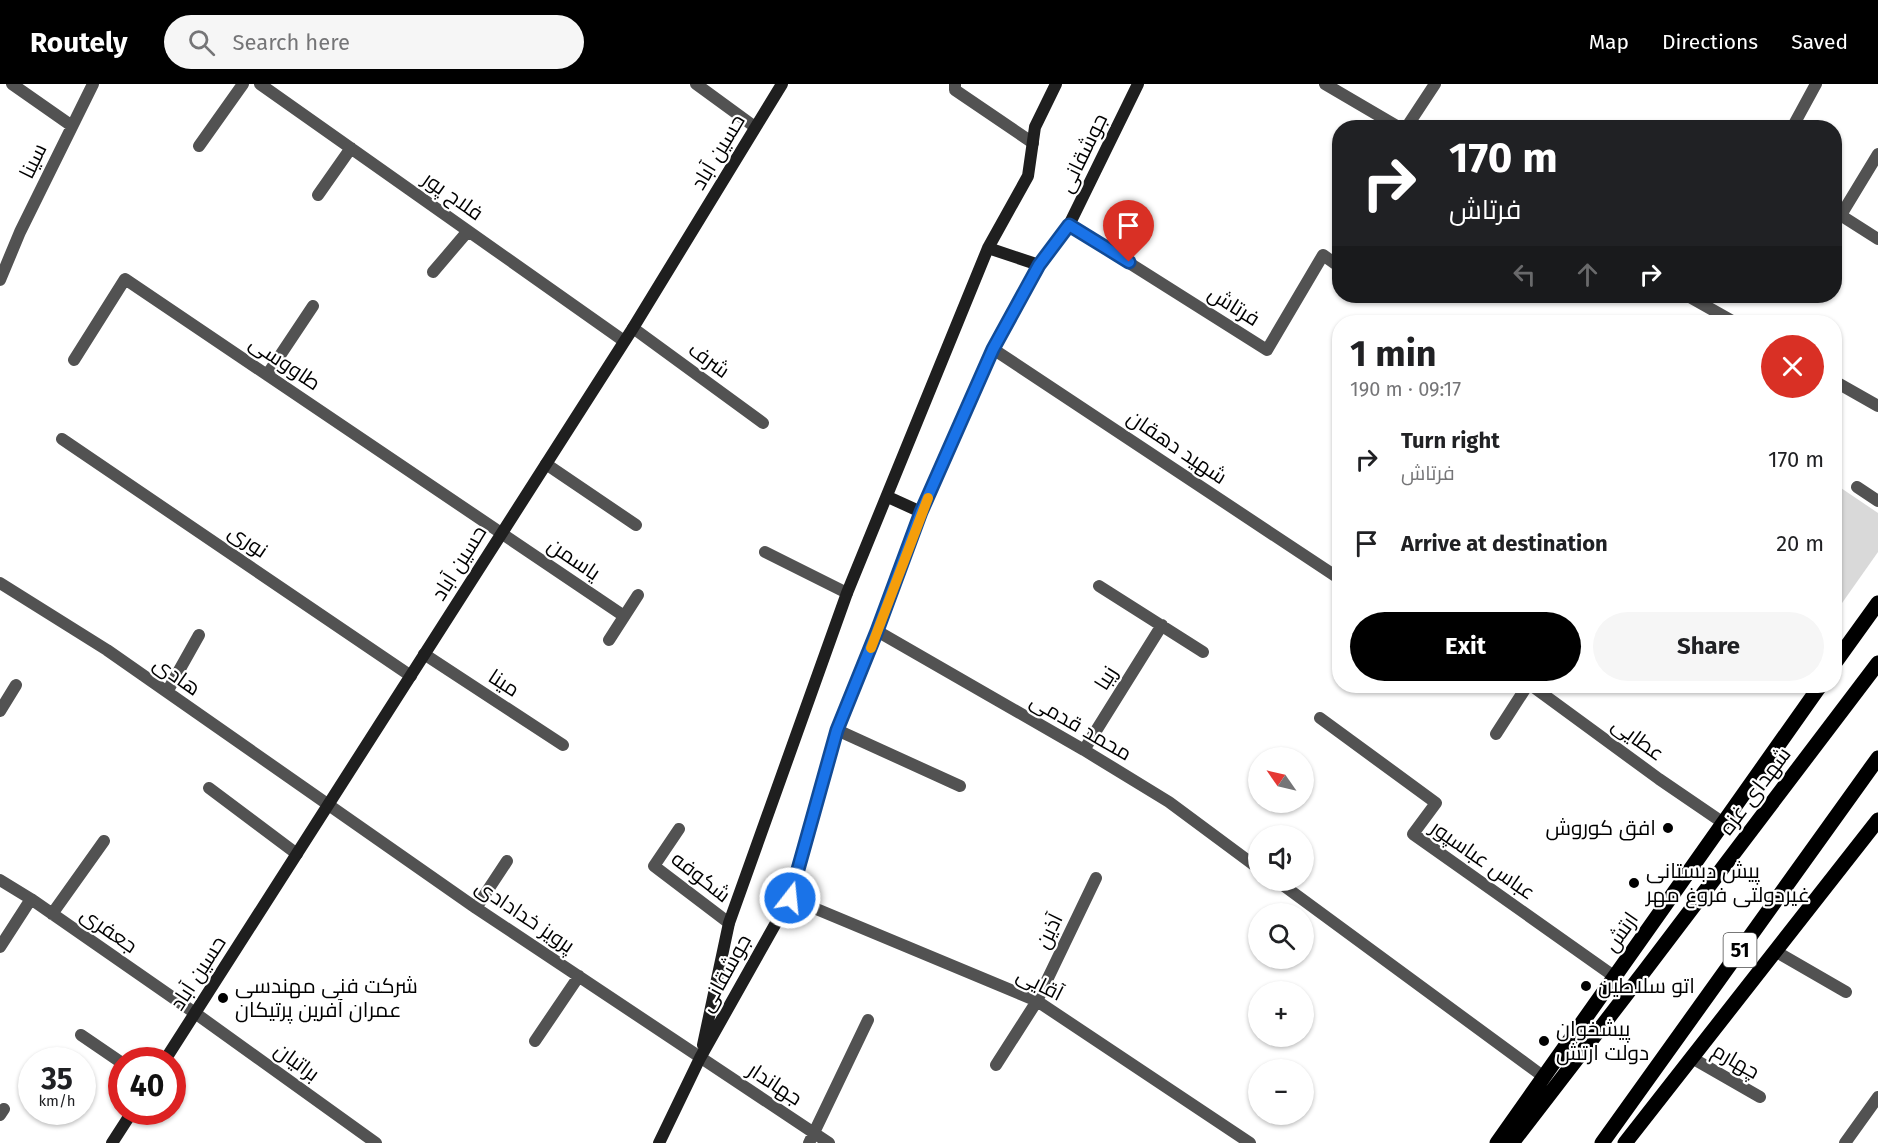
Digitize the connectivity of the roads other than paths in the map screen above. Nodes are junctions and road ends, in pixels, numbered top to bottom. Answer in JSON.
{"nodes":[{"id":1,"x":12,"y":84,"type":"edge"},
{"id":2,"x":93,"y":84,"type":"edge"},
{"id":3,"x":243,"y":84,"type":"edge"},
{"id":4,"x":260,"y":84,"type":"edge"},
{"id":5,"x":696,"y":84,"type":"edge"},
{"id":6,"x":782,"y":84,"type":"edge"},
{"id":7,"x":955,"y":84,"type":"edge"},
{"id":8,"x":1056,"y":84,"type":"edge"},
{"id":9,"x":1138,"y":84,"type":"edge"},
{"id":10,"x":1324,"y":84,"type":"edge"},
{"id":11,"x":1435,"y":84,"type":"edge"},
{"id":12,"x":1816,"y":84,"type":"edge"},
{"id":13,"x":1387,"y":120,"type":"edge"},
{"id":14,"x":1411,"y":120,"type":"edge"},
{"id":15,"x":1796,"y":120,"type":"edge"},
{"id":16,"x":72,"y":126,"type":"junction"},
{"id":17,"x":755,"y":127,"type":"junction"},
{"id":18,"x":1033,"y":143,"type":"junction"},
{"id":19,"x":199,"y":146,"type":"dead end"},
{"id":20,"x":351,"y":148,"type":"junction"},
{"id":21,"x":1878,"y":154,"type":"edge"},
{"id":22,"x":318,"y":195,"type":"dead end"},
{"id":23,"x":1842,"y":207,"type":"edge"},
{"id":24,"x":1842,"y":216,"type":"edge"},
{"id":25,"x":1069,"y":225,"type":"junction"},
{"id":26,"x":468,"y":231,"type":"junction"},
{"id":27,"x":1878,"y":239,"type":"edge"},
{"id":28,"x":988,"y":248,"type":"junction"},
{"id":29,"x":1332,"y":261,"type":"edge"},
{"id":30,"x":1039,"y":265,"type":"junction"},
{"id":31,"x":433,"y":272,"type":"dead end"},
{"id":32,"x":0,"y":280,"type":"edge"},
{"id":33,"x":1700,"y":303,"type":"edge"},
{"id":34,"x":313,"y":306,"type":"dead end"},
{"id":35,"x":1722,"y":315,"type":"edge"},
{"id":36,"x":633,"y":328,"type":"junction"},
{"id":37,"x":624,"y":341,"type":"junction"},
{"id":38,"x":993,"y":349,"type":"junction"},
{"id":39,"x":74,"y":360,"type":"dead end"},
{"id":40,"x":267,"y":375,"type":"junction"},
{"id":41,"x":1842,"y":386,"type":"edge"},
{"id":42,"x":1878,"y":406,"type":"edge"},
{"id":43,"x":763,"y":423,"type":"dead end"},
{"id":44,"x":62,"y":439,"type":"dead end"},
{"id":45,"x":546,"y":464,"type":"junction"},
{"id":46,"x":1857,"y":487,"type":"dead end"},
{"id":47,"x":888,"y":497,"type":"junction"},
{"id":48,"x":1878,"y":501,"type":"edge"},
{"id":49,"x":921,"y":512,"type":"junction"},
{"id":50,"x":636,"y":525,"type":"dead end"},
{"id":51,"x":501,"y":533,"type":"junction"},
{"id":52,"x":765,"y":552,"type":"dead end"},
{"id":53,"x":1332,"y":574,"type":"edge"},
{"id":54,"x":0,"y":583,"type":"edge"},
{"id":55,"x":1099,"y":586,"type":"dead end"},
{"id":56,"x":847,"y":593,"type":"junction"},
{"id":57,"x":638,"y":596,"type":"dead end"},
{"id":58,"x":1878,"y":603,"type":"edge"},
{"id":59,"x":624,"y":616,"type":"junction"},
{"id":60,"x":1162,"y":626,"type":"junction"},
{"id":61,"x":877,"y":631,"type":"junction"},
{"id":62,"x":199,"y":634,"type":"dead end"},
{"id":63,"x":609,"y":640,"type":"dead end"},
{"id":64,"x":1842,"y":650,"type":"edge"},
{"id":65,"x":1203,"y":652,"type":"dead end"},
{"id":66,"x":424,"y":654,"type":"junction"},
{"id":67,"x":1878,"y":663,"type":"edge"},
{"id":68,"x":411,"y":676,"type":"junction"},
{"id":69,"x":16,"y":685,"type":"dead end"},
{"id":70,"x":167,"y":692,"type":"junction"},
{"id":71,"x":1522,"y":693,"type":"edge"},
{"id":72,"x":1542,"y":693,"type":"edge"},
{"id":73,"x":1815,"y":693,"type":"edge"},
{"id":74,"x":0,"y":711,"type":"edge"},
{"id":75,"x":1320,"y":718,"type":"dead end"},
{"id":76,"x":837,"y":730,"type":"junction"},
{"id":77,"x":1496,"y":734,"type":"dead end"},
{"id":78,"x":563,"y":745,"type":"dead end"},
{"id":79,"x":1084,"y":750,"type":"junction"},
{"id":80,"x":1878,"y":758,"type":"edge"},
{"id":81,"x":960,"y":786,"type":"dead end"},
{"id":82,"x":209,"y":788,"type":"dead end"},
{"id":83,"x":328,"y":805,"type":"junction"},
{"id":84,"x":1878,"y":820,"type":"edge"},
{"id":85,"x":1722,"y":822,"type":"junction"},
{"id":86,"x":679,"y":829,"type":"dead end"},
{"id":87,"x":104,"y":841,"type":"dead end"},
{"id":88,"x":297,"y":854,"type":"junction"},
{"id":89,"x":507,"y":861,"type":"dead end"},
{"id":90,"x":1248,"y":861,"type":"edge"},
{"id":91,"x":1096,"y":878,"type":"dead end"},
{"id":92,"x":0,"y":880,"type":"edge"},
{"id":93,"x":1291,"y":891,"type":"edge"},
{"id":94,"x":790,"y":898,"type":"junction"},
{"id":95,"x":31,"y":899,"type":"junction"},
{"id":96,"x":476,"y":908,"type":"junction"},
{"id":97,"x":52,"y":914,"type":"junction"},
{"id":98,"x":729,"y":923,"type":"junction"},
{"id":99,"x":0,"y":946,"type":"edge"},
{"id":100,"x":1776,"y":951,"type":"junction"},
{"id":101,"x":579,"y":976,"type":"junction"},
{"id":102,"x":1615,"y":977,"type":"junction"},
{"id":103,"x":1846,"y":992,"type":"dead end"},
{"id":104,"x":1037,"y":1001,"type":"junction"},
{"id":105,"x":195,"y":1013,"type":"junction"},
{"id":106,"x":868,"y":1020,"type":"dead end"},
{"id":107,"x":81,"y":1035,"type":"dead end"},
{"id":108,"x":535,"y":1041,"type":"dead end"},
{"id":109,"x":173,"y":1047,"type":"edge"},
{"id":110,"x":108,"y":1053,"type":"edge"},
{"id":111,"x":700,"y":1058,"type":"junction"},
{"id":112,"x":1692,"y":1058,"type":"junction"},
{"id":113,"x":996,"y":1065,"type":"dead end"},
{"id":114,"x":1544,"y":1077,"type":"junction"},
{"id":115,"x":1760,"y":1097,"type":"dead end"},
{"id":116,"x":1878,"y":1097,"type":"edge"},
{"id":117,"x":123,"y":1125,"type":"edge"},
{"id":118,"x":812,"y":1138,"type":"edge"},
{"id":119,"x":111,"y":1143,"type":"edge"},
{"id":120,"x":376,"y":1143,"type":"edge"},
{"id":121,"x":659,"y":1143,"type":"edge"},
{"id":122,"x":829,"y":1143,"type":"edge"},
{"id":123,"x":1250,"y":1143,"type":"edge"},
{"id":124,"x":1497,"y":1143,"type":"edge"},
{"id":125,"x":1512,"y":1143,"type":"edge"},
{"id":126,"x":1602,"y":1143,"type":"edge"},
{"id":127,"x":1625,"y":1143,"type":"edge"},
{"id":128,"x":1845,"y":1143,"type":"edge"}],
"edges":[{"from":1,"to":16,"type":"street"},
{"from":2,"to":16,"type":"street","name":"سینا"},
{"from":3,"to":19,"type":"street"},
{"from":4,"to":20,"type":"street","name":"فلاح پور"},
{"from":5,"to":17,"type":"street"},
{"from":6,"to":17,"type":"street","name":"حسین آباد"},
{"from":7,"to":18,"type":"street"},
{"from":8,"to":18,"type":"street","name":"جوشقانی"},
{"from":9,"to":25,"type":"street","name":"جوشقانی"},
{"from":10,"to":13,"type":"street"},
{"from":11,"to":14,"type":"street"},
{"from":12,"to":15,"type":"street"},
{"from":16,"to":32,"type":"street","name":"سینا"},
{"from":17,"to":36,"type":"street","name":"حسین آباد"},
{"from":18,"to":28,"type":"street","name":"جوشقانی"},
{"from":20,"to":22,"type":"street"},
{"from":20,"to":26,"type":"street","name":"فلاح پور"},
{"from":21,"to":23,"type":"street"},
{"from":24,"to":27,"type":"street"},
{"from":25,"to":29,"type":"street","name":"فرتاش"},
{"from":25,"to":30,"type":"street","name":"جوشقانی"},
{"from":26,"to":31,"type":"street"},
{"from":26,"to":37,"type":"street","name":"فلاح پور"},
{"from":28,"to":30,"type":"street"},
{"from":28,"to":47,"type":"street","name":"جوشقانی"},
{"from":30,"to":38,"type":"street","name":"جوشقانی"},
{"from":33,"to":35,"type":"street"},
{"from":34,"to":40,"type":"street"},
{"from":36,"to":37,"type":"street","name":"حسین آباد"},
{"from":36,"to":43,"type":"street","name":"شرف"},
{"from":37,"to":45,"type":"street","name":"حسین آباد"},
{"from":38,"to":49,"type":"street","name":"جوشقانی"},
{"from":38,"to":53,"type":"street","name":"شهید دهقان"},
{"from":39,"to":40,"type":"street","name":"طاووسی"},
{"from":40,"to":51,"type":"street","name":"طاووسی"},
{"from":41,"to":42,"type":"street"},
{"from":44,"to":68,"type":"street","name":"نوری"},
{"from":45,"to":50,"type":"street"},
{"from":45,"to":51,"type":"street","name":"حسین آباد"},
{"from":46,"to":48,"type":"street"},
{"from":47,"to":49,"type":"street"},
{"from":47,"to":56,"type":"street","name":"جوشقانی"},
{"from":49,"to":61,"type":"street","name":"جوشقانی"},
{"from":51,"to":59,"type":"street","name":"یاسمن"},
{"from":51,"to":66,"type":"street","name":"حسین آباد"},
{"from":52,"to":56,"type":"street"},
{"from":54,"to":70,"type":"street","name":"هادی"},
{"from":55,"to":60,"type":"street"},
{"from":56,"to":98,"type":"street","name":"جوشقانی"},
{"from":57,"to":59,"type":"street"},
{"from":58,"to":64,"type":"main road"},
{"from":59,"to":63,"type":"street"},
{"from":60,"to":65,"type":"street"},
{"from":60,"to":79,"type":"street","name":"زیبا"},
{"from":61,"to":76,"type":"street","name":"جوشقانی"},
{"from":61,"to":79,"type":"street","name":"محمد قدمی"},
{"from":62,"to":70,"type":"street"},
{"from":66,"to":68,"type":"street","name":"حسین آباد"},
{"from":66,"to":78,"type":"street","name":"مینا"},
{"from":67,"to":125,"type":"main road","name":"شهدای غزه"},
{"from":68,"to":83,"type":"street","name":"حسین آباد"},
{"from":69,"to":74,"type":"street"},
{"from":70,"to":83,"type":"street","name":"هادی"},
{"from":71,"to":77,"type":"street"},
{"from":72,"to":85,"type":"street","name":"عطایی"},
{"from":73,"to":85,"type":"main road","name":"ارتش"},
{"from":75,"to":102,"type":"street","name":"عباس عباسپور"},
{"from":76,"to":81,"type":"street"},
{"from":76,"to":94,"type":"street","name":"جوشقانی"},
{"from":79,"to":90,"type":"street","name":"محمد قدمی"},
{"from":80,"to":126,"type":"main road","number":"51"},
{"from":82,"to":88,"type":"street"},
{"from":83,"to":88,"type":"street","name":"حسین آباد"},
{"from":83,"to":96,"type":"street","name":"پرویز خدادادی"},
{"from":84,"to":100,"type":"main road"},
{"from":85,"to":102,"type":"main road","name":"ارتش"},
{"from":86,"to":98,"type":"street","name":"شکوفه"},
{"from":87,"to":97,"type":"street"},
{"from":88,"to":105,"type":"street","name":"حسین آباد"},
{"from":89,"to":96,"type":"street"},
{"from":91,"to":104,"type":"street","name":"آذین"},
{"from":92,"to":95,"type":"street","name":"جعفری"},
{"from":93,"to":114,"type":"street"},
{"from":94,"to":104,"type":"street","name":"آقایی"},
{"from":94,"to":111,"type":"street","name":"جوشقانی"},
{"from":95,"to":97,"type":"street","name":"جعفری"},
{"from":95,"to":99,"type":"street"},
{"from":96,"to":101,"type":"street","name":"پرویز خدادادی"},
{"from":97,"to":105,"type":"street","name":"جعفری"},
{"from":98,"to":111,"type":"street","name":"جوشقانی"},
{"from":100,"to":103,"type":"street"},
{"from":100,"to":112,"type":"main road"},
{"from":101,"to":108,"type":"street"},
{"from":101,"to":111,"type":"street","name":"پرویز خدادادی"},
{"from":102,"to":114,"type":"main road","name":"ارتش"},
{"from":104,"to":113,"type":"street","name":"آذین"},
{"from":104,"to":123,"type":"street","name":"آقایی"},
{"from":105,"to":109,"type":"street","name":"حسین آباد"},
{"from":105,"to":120,"type":"street","name":"براتیان"},
{"from":106,"to":118,"type":"street"},
{"from":107,"to":110,"type":"street"},
{"from":111,"to":118,"type":"street","name":"جهاندار"},
{"from":111,"to":121,"type":"street","name":"جوشقانی"},
{"from":112,"to":115,"type":"street","name":"چهارم"},
{"from":112,"to":127,"type":"main road"},
{"from":114,"to":124,"type":"main road","name":"ارتش"},
{"from":116,"to":128,"type":"street"},
{"from":117,"to":119,"type":"street"},
{"from":118,"to":122,"type":"street","name":"جهاندار"}]}
